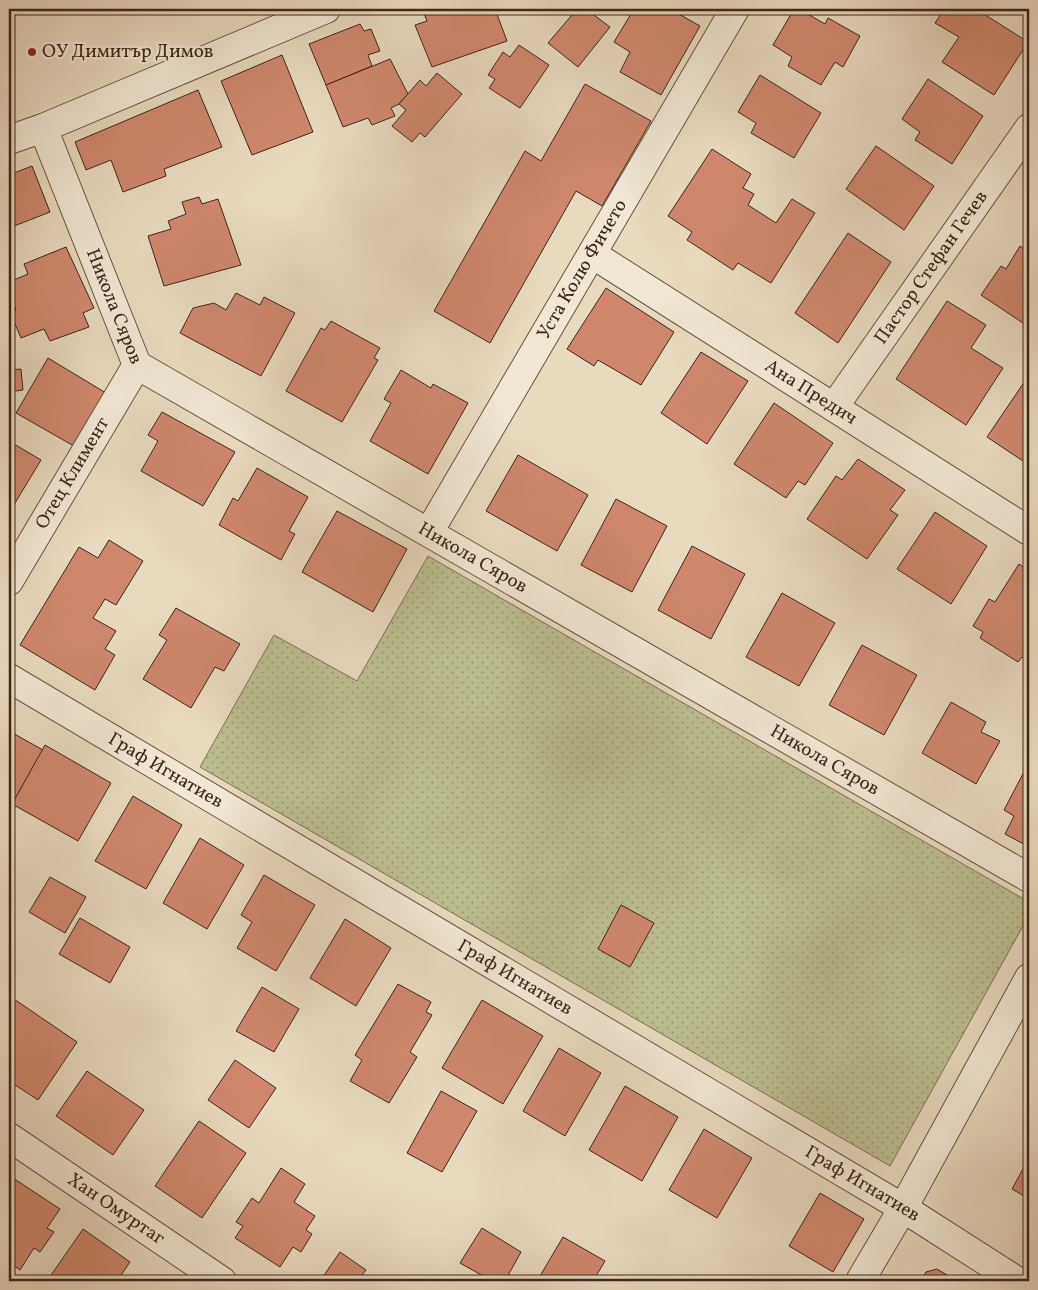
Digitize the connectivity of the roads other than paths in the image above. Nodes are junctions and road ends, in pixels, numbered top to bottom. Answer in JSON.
{"nodes":[{"id":1,"x":326,"y":9,"type":"edge"},
{"id":2,"x":735,"y":9,"type":"edge"},
{"id":3,"x":42,"y":128,"type":"junction"},
{"id":4,"x":1029,"y":128,"type":"edge"},
{"id":5,"x":9,"y":140,"type":"edge"},
{"id":6,"x":592,"y":254,"type":"junction"},
{"id":7,"x":137,"y":365,"type":"junction"},
{"id":8,"x":834,"y":407,"type":"junction"},
{"id":9,"x":1029,"y":531,"type":"edge"},
{"id":10,"x":429,"y":532,"type":"junction"},
{"id":11,"x":9,"y":581,"type":"edge"},
{"id":12,"x":9,"y":678,"type":"edge"},
{"id":13,"x":1029,"y":878,"type":"edge"},
{"id":14,"x":1029,"y":978,"type":"edge"},
{"id":15,"x":9,"y":1137,"type":"edge"},
{"id":16,"x":903,"y":1208,"type":"junction"},
{"id":17,"x":222,"y":1281,"type":"edge"},
{"id":18,"x":860,"y":1281,"type":"edge"},
{"id":19,"x":1017,"y":1281,"type":"edge"}],
"edges":[{"from":1,"to":3,"type":"street"},
{"from":2,"to":6,"type":"street","name":"Уста Колю Фичето"},
{"from":3,"to":5,"type":"street"},
{"from":3,"to":7,"type":"street","name":"Никола Сяров"},
{"from":4,"to":8,"type":"street","name":"Пастор Стефан Гечев"},
{"from":6,"to":8,"type":"street","name":"Ана Предич"},
{"from":6,"to":10,"type":"street","name":"Уста Колю Фичето"},
{"from":7,"to":10,"type":"street","name":"Никола Сяров"},
{"from":7,"to":11,"type":"street","name":"Отец Климент"},
{"from":8,"to":9,"type":"street","name":"Ана Предич"},
{"from":10,"to":13,"type":"street","name":"Никола Сяров"},
{"from":12,"to":16,"type":"street","name":"Граф Игнатиев"},
{"from":14,"to":16,"type":"street"},
{"from":15,"to":17,"type":"street","name":"Хан Омуртаг"},
{"from":16,"to":18,"type":"street"},
{"from":16,"to":19,"type":"street","name":"Граф Игнатиев"}]}
